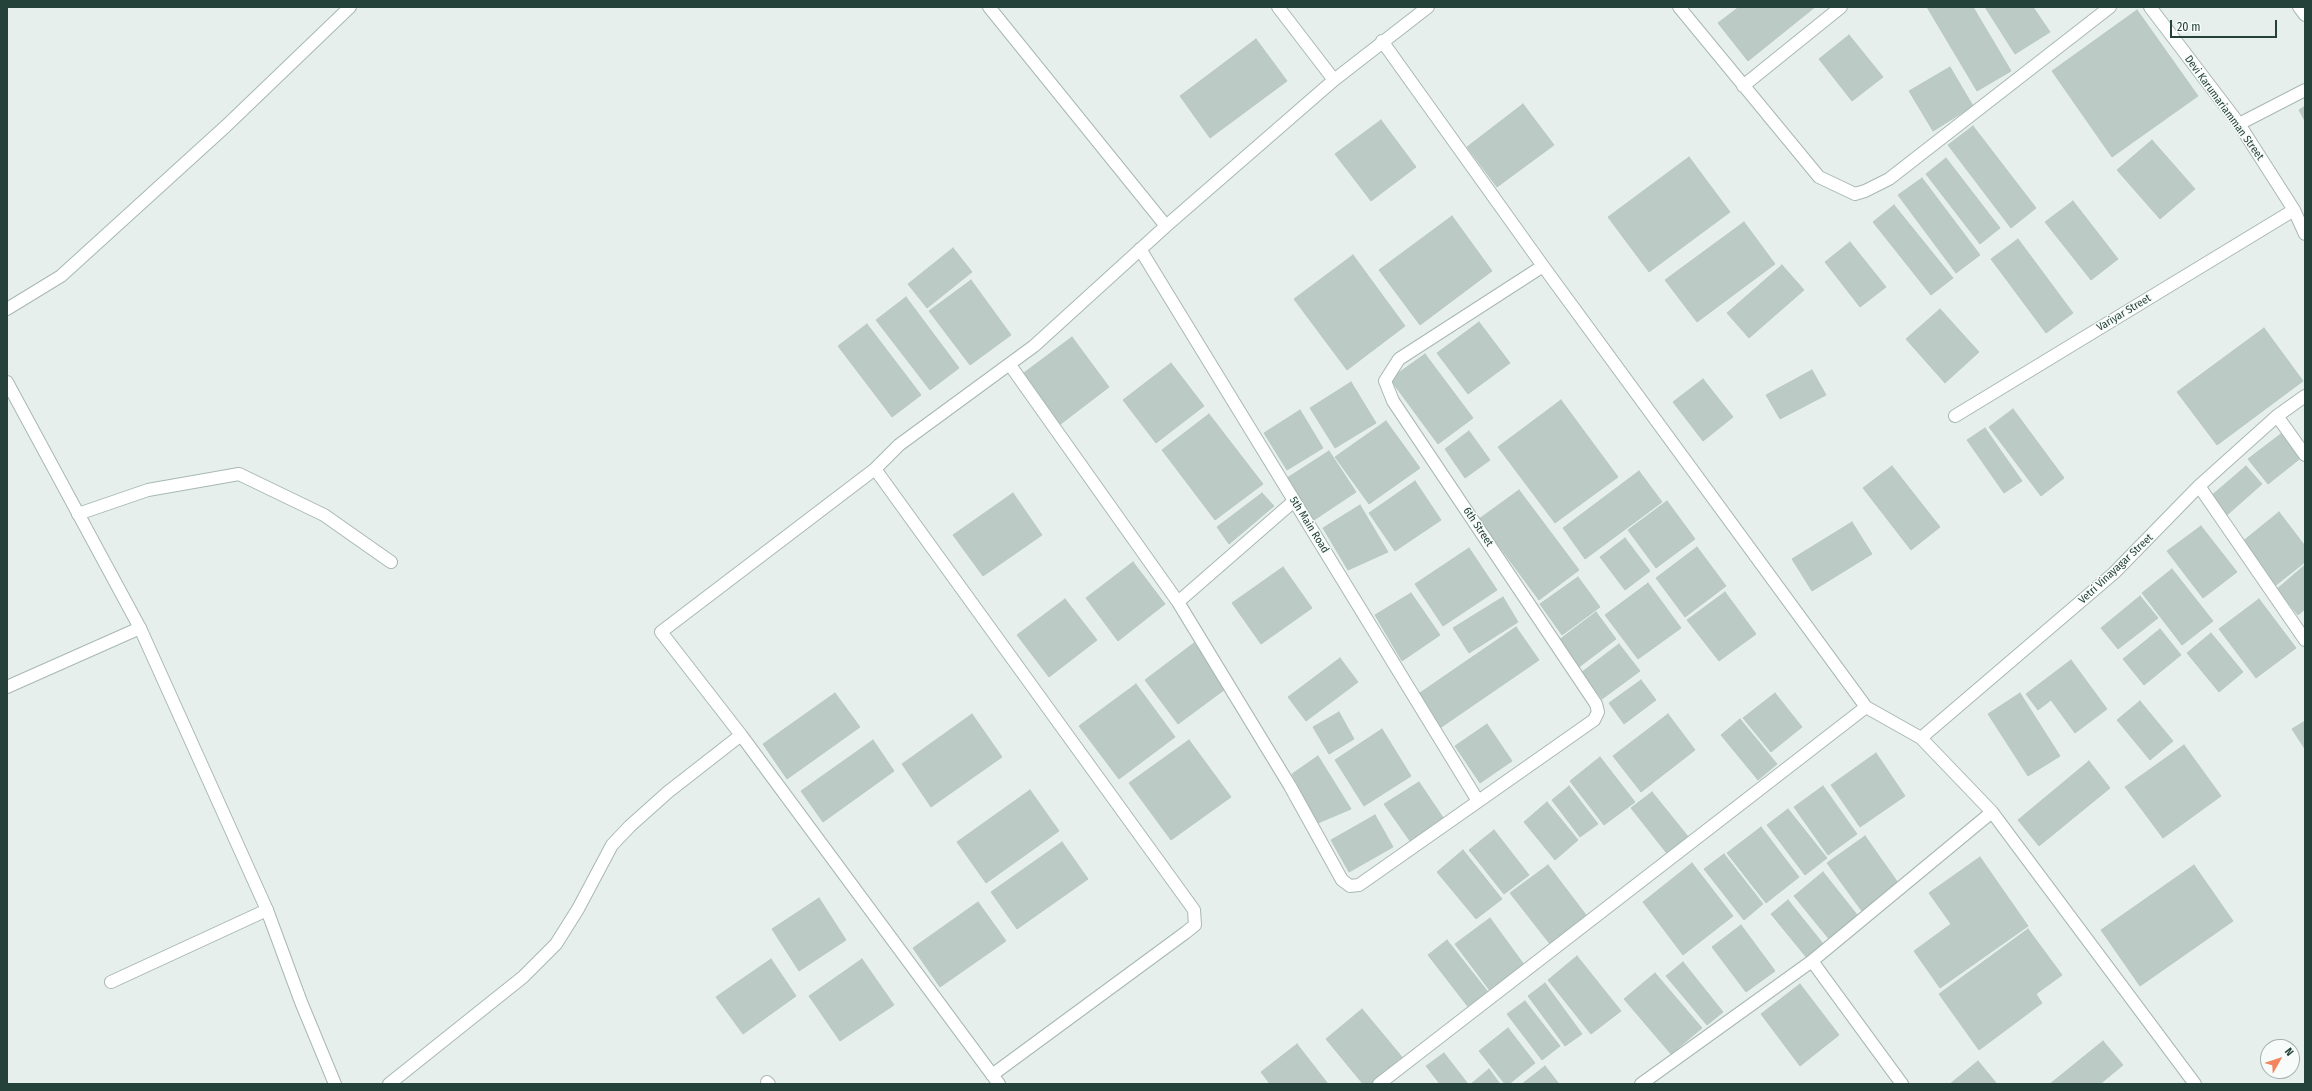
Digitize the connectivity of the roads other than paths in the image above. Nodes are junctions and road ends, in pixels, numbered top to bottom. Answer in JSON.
{"nodes":[{"id":1,"x":350,"y":7,"type":"edge"},
{"id":2,"x":989,"y":7,"type":"edge"},
{"id":3,"x":1278,"y":7,"type":"edge"},
{"id":4,"x":1428,"y":7,"type":"edge"},
{"id":5,"x":1678,"y":7,"type":"edge"},
{"id":6,"x":1841,"y":7,"type":"edge"},
{"id":7,"x":2110,"y":7,"type":"edge"},
{"id":8,"x":2150,"y":7,"type":"edge"},
{"id":9,"x":2299,"y":7,"type":"edge"},
{"id":10,"x":2305,"y":15,"type":"edge"},
{"id":11,"x":1382,"y":41,"type":"junction"},
{"id":12,"x":1334,"y":80,"type":"junction"},
{"id":13,"x":1743,"y":86,"type":"junction"},
{"id":14,"x":2305,"y":90,"type":"edge"},
{"id":15,"x":2239,"y":124,"type":"junction"},
{"id":16,"x":2294,"y":210,"type":"junction"},
{"id":17,"x":1166,"y":226,"type":"junction"},
{"id":18,"x":2305,"y":234,"type":"edge"},
{"id":19,"x":1140,"y":249,"type":"junction"},
{"id":20,"x":1543,"y":266,"type":"junction"},
{"id":21,"x":7,"y":309,"type":"edge"},
{"id":22,"x":1010,"y":365,"type":"junction"},
{"id":23,"x":7,"y":382,"type":"edge"},
{"id":24,"x":2305,"y":396,"type":"edge"},
{"id":25,"x":1955,"y":416,"type":"dead end"},
{"id":26,"x":2277,"y":416,"type":"junction"},
{"id":27,"x":2305,"y":455,"type":"edge"},
{"id":28,"x":875,"y":469,"type":"junction"},
{"id":29,"x":2199,"y":486,"type":"junction"},
{"id":30,"x":1294,"y":501,"type":"junction"},
{"id":31,"x":78,"y":514,"type":"junction"},
{"id":32,"x":391,"y":562,"type":"dead end"},
{"id":33,"x":1178,"y":602,"type":"junction"},
{"id":34,"x":140,"y":628,"type":"junction"},
{"id":35,"x":2305,"y":640,"type":"edge"},
{"id":36,"x":7,"y":688,"type":"edge"},
{"id":37,"x":1866,"y":707,"type":"junction"},
{"id":38,"x":742,"y":735,"type":"junction"},
{"id":39,"x":1921,"y":738,"type":"junction"},
{"id":40,"x":1478,"y":801,"type":"junction"},
{"id":41,"x":1992,"y":812,"type":"junction"},
{"id":42,"x":267,"y":910,"type":"junction"},
{"id":43,"x":1812,"y":961,"type":"junction"},
{"id":44,"x":111,"y":982,"type":"dead end"},
{"id":45,"x":996,"y":1079,"type":"edge"},
{"id":46,"x":335,"y":1084,"type":"edge"},
{"id":47,"x":388,"y":1084,"type":"edge"},
{"id":48,"x":1379,"y":1084,"type":"edge"},
{"id":49,"x":1641,"y":1084,"type":"edge"},
{"id":50,"x":1902,"y":1084,"type":"edge"},
{"id":51,"x":2195,"y":1084,"type":"edge"}],
"edges":[{"from":1,"to":21,"type":"street"},
{"from":2,"to":17,"type":"street"},
{"from":3,"to":12,"type":"street"},
{"from":4,"to":11,"type":"street"},
{"from":5,"to":13,"type":"street"},
{"from":6,"to":13,"type":"street"},
{"from":7,"to":13,"type":"street"},
{"from":8,"to":15,"type":"street","name":"Devi Karumariamman Street"},
{"from":9,"to":10,"type":"street"},
{"from":11,"to":12,"type":"street"},
{"from":11,"to":20,"type":"street"},
{"from":12,"to":17,"type":"street"},
{"from":14,"to":15,"type":"street"},
{"from":15,"to":16,"type":"street","name":"Devi Karumariamman Street"},
{"from":16,"to":18,"type":"street","name":"Devi Karumariamman Street"},
{"from":16,"to":25,"type":"street","name":"Variyar Street"},
{"from":17,"to":19,"type":"street"},
{"from":19,"to":22,"type":"street"},
{"from":19,"to":30,"type":"street","name":"5th Main Road"},
{"from":20,"to":37,"type":"street"},
{"from":20,"to":40,"type":"street","name":"6th Street"},
{"from":22,"to":28,"type":"street"},
{"from":22,"to":33,"type":"street"},
{"from":23,"to":31,"type":"street"},
{"from":24,"to":26,"type":"street","name":"Vetri Vinayagar Street"},
{"from":26,"to":27,"type":"street"},
{"from":26,"to":29,"type":"street","name":"Vetri Vinayagar Street"},
{"from":28,"to":38,"type":"street"},
{"from":28,"to":45,"type":"street"},
{"from":29,"to":35,"type":"street"},
{"from":29,"to":39,"type":"street","name":"Vetri Vinayagar Street"},
{"from":30,"to":33,"type":"street"},
{"from":30,"to":40,"type":"street","name":"5th Main Road"},
{"from":31,"to":32,"type":"street"},
{"from":31,"to":34,"type":"street"},
{"from":33,"to":40,"type":"street"},
{"from":34,"to":36,"type":"street"},
{"from":34,"to":42,"type":"street"},
{"from":37,"to":39,"type":"street"},
{"from":37,"to":48,"type":"street"},
{"from":38,"to":45,"type":"street"},
{"from":38,"to":47,"type":"street"},
{"from":39,"to":41,"type":"street"},
{"from":41,"to":43,"type":"street"},
{"from":41,"to":51,"type":"street"},
{"from":42,"to":44,"type":"street"},
{"from":42,"to":46,"type":"street"},
{"from":43,"to":49,"type":"street"},
{"from":43,"to":50,"type":"street"}]}
